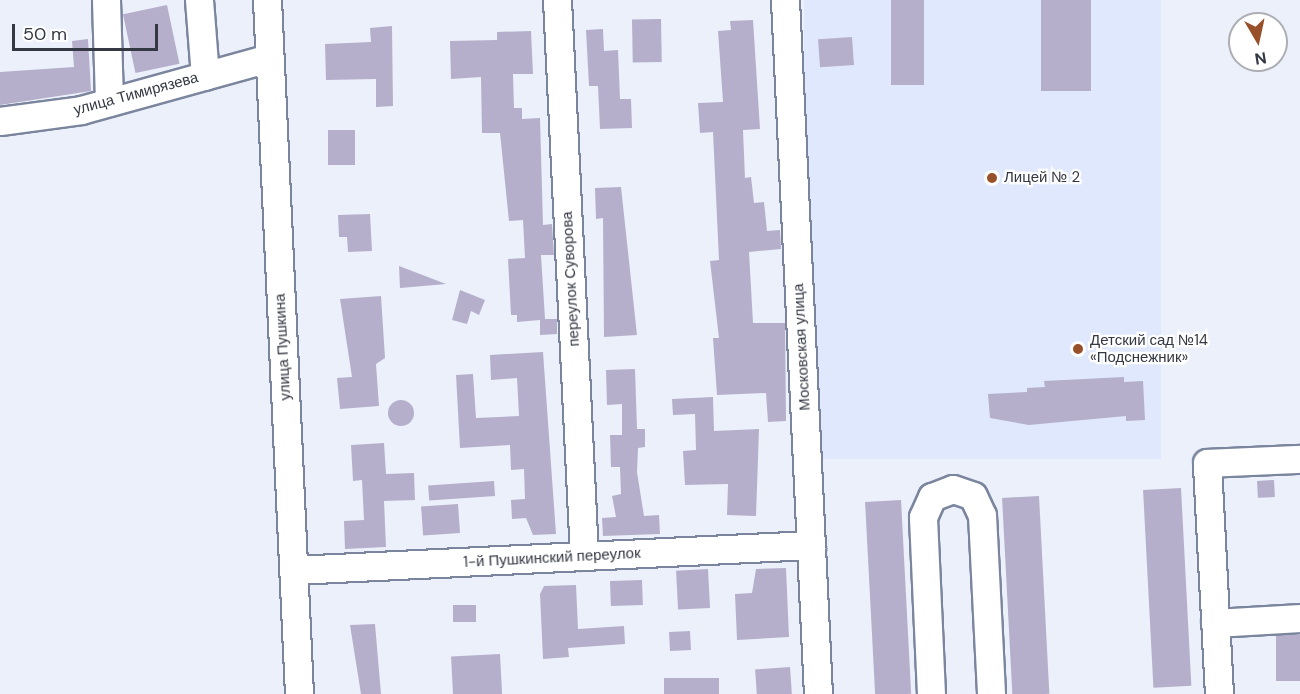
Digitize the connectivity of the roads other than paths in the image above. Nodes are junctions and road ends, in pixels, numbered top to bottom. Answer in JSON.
{"nodes":[{"id":1,"x":106,"y":0,"type":"edge"},
{"id":2,"x":199,"y":0,"type":"edge"},
{"id":3,"x":267,"y":0,"type":"edge"},
{"id":4,"x":785,"y":0,"type":"edge"},
{"id":5,"x":557,"y":1,"type":"edge"},
{"id":6,"x":269,"y":58,"type":"junction"},
{"id":7,"x":205,"y":76,"type":"junction"},
{"id":8,"x":110,"y":102,"type":"junction"},
{"id":9,"x":0,"y":121,"type":"edge"},
{"id":10,"x":1300,"y":459,"type":"edge"},
{"id":11,"x":811,"y":545,"type":"junction"},
{"id":12,"x":584,"y":556,"type":"junction"},
{"id":13,"x":294,"y":570,"type":"junction"},
{"id":14,"x":1300,"y":618,"type":"edge"},
{"id":15,"x":1215,"y":622,"type":"junction"},
{"id":16,"x":300,"y":694,"type":"edge"},
{"id":17,"x":818,"y":694,"type":"edge"},
{"id":18,"x":931,"y":694,"type":"edge"},
{"id":19,"x":992,"y":694,"type":"edge"},
{"id":20,"x":1219,"y":694,"type":"edge"}],
"edges":[{"from":1,"to":8,"type":"street"},
{"from":2,"to":7,"type":"street"},
{"from":3,"to":6,"type":"street","name":"улица Пушкина"},
{"from":4,"to":11,"type":"street","name":"Московская улица"},
{"from":5,"to":12,"type":"street","name":"переулок Суворова"},
{"from":6,"to":7,"type":"street","name":"улица Тимирязева"},
{"from":6,"to":13,"type":"street","name":"улица Пушкина"},
{"from":7,"to":8,"type":"street","name":"улица Тимирязева"},
{"from":8,"to":9,"type":"street","name":"улица Тимирязева"},
{"from":10,"to":15,"type":"street"},
{"from":11,"to":12,"type":"street","name":"1-й Пушкинский переулок"},
{"from":11,"to":17,"type":"street","name":"Московская улица"},
{"from":12,"to":13,"type":"street","name":"1-й Пушкинский переулок"},
{"from":13,"to":16,"type":"street","name":"улица Пушкина"},
{"from":14,"to":15,"type":"street"},
{"from":15,"to":20,"type":"street"},
{"from":18,"to":19,"type":"street"}]}
